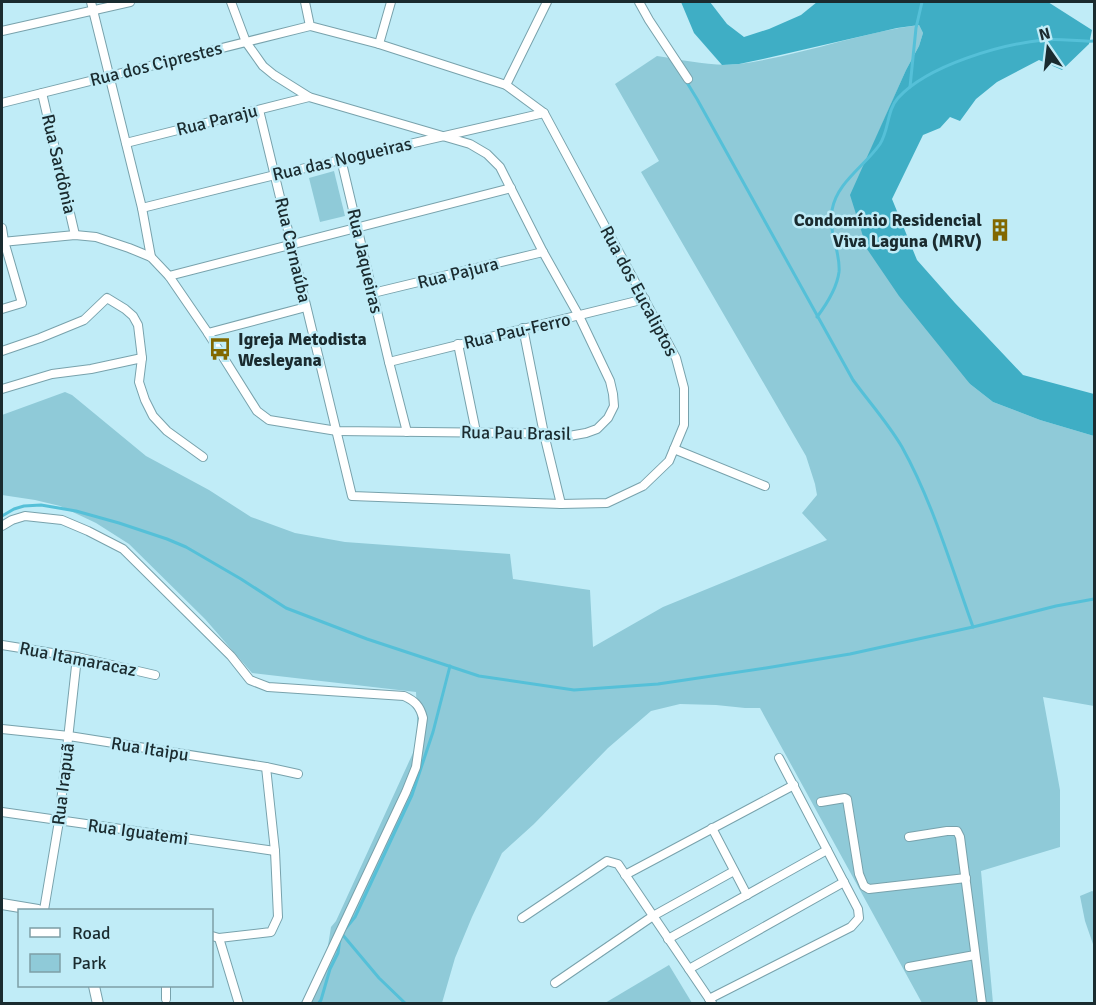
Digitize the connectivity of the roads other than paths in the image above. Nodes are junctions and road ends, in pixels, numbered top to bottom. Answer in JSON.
{"nodes":[{"id":1,"x":130,"y":2,"type":"edge"},
{"id":2,"x":231,"y":2,"type":"edge"},
{"id":3,"x":305,"y":2,"type":"edge"},
{"id":4,"x":391,"y":2,"type":"edge"},
{"id":5,"x":547,"y":2,"type":"edge"},
{"id":6,"x":639,"y":2,"type":"edge"},
{"id":7,"x":92,"y":6,"type":"edge"},
{"id":8,"x":310,"y":26,"type":"junction"},
{"id":9,"x":2,"y":31,"type":"edge"},
{"id":10,"x":246,"y":42,"type":"junction"},
{"id":11,"x":379,"y":44,"type":"junction"},
{"id":12,"x":108,"y":75,"type":"junction"},
{"id":13,"x":688,"y":79,"type":"dead end"},
{"id":14,"x":506,"y":86,"type":"junction"},
{"id":15,"x":42,"y":93,"type":"junction"},
{"id":16,"x":309,"y":97,"type":"junction"},
{"id":17,"x":2,"y":103,"type":"edge"},
{"id":18,"x":259,"y":110,"type":"junction"},
{"id":19,"x":544,"y":113,"type":"junction"},
{"id":20,"x":441,"y":136,"type":"junction"},
{"id":21,"x":126,"y":143,"type":"junction"},
{"id":22,"x":341,"y":159,"type":"junction"},
{"id":23,"x":275,"y":175,"type":"junction"},
{"id":24,"x":511,"y":188,"type":"junction"},
{"id":25,"x":141,"y":208,"type":"junction"},
{"id":26,"x":357,"y":227,"type":"junction"},
{"id":27,"x":2,"y":228,"type":"edge"},
{"id":28,"x":75,"y":235,"type":"junction"},
{"id":29,"x":3,"y":241,"type":"edge"},
{"id":30,"x":291,"y":244,"type":"junction"},
{"id":31,"x":543,"y":252,"type":"junction"},
{"id":32,"x":151,"y":257,"type":"junction"},
{"id":33,"x":169,"y":276,"type":"junction"},
{"id":34,"x":372,"y":293,"type":"junction"},
{"id":35,"x":645,"y":299,"type":"junction"},
{"id":36,"x":306,"y":307,"type":"junction"},
{"id":37,"x":2,"y":309,"type":"edge"},
{"id":38,"x":579,"y":316,"type":"junction"},
{"id":39,"x":523,"y":328,"type":"junction"},
{"id":40,"x":208,"y":333,"type":"junction"},
{"id":41,"x":458,"y":344,"type":"junction"},
{"id":42,"x":2,"y":351,"type":"edge"},
{"id":43,"x":142,"y":358,"type":"junction"},
{"id":44,"x":388,"y":362,"type":"junction"},
{"id":45,"x":2,"y":389,"type":"edge"},
{"id":46,"x":336,"y":431,"type":"junction"},
{"id":47,"x":407,"y":432,"type":"junction"},
{"id":48,"x":476,"y":432,"type":"junction"},
{"id":49,"x":544,"y":434,"type":"junction"},
{"id":50,"x":674,"y":449,"type":"junction"},
{"id":51,"x":203,"y":457,"type":"dead end"},
{"id":52,"x":765,"y":486,"type":"dead end"},
{"id":53,"x":352,"y":496,"type":"joint"},
{"id":54,"x":561,"y":504,"type":"junction"},
{"id":55,"x":2,"y":526,"type":"edge"},
{"id":56,"x":2,"y":645,"type":"edge"},
{"id":57,"x":77,"y":657,"type":"junction"},
{"id":58,"x":155,"y":675,"type":"dead end"},
{"id":59,"x":2,"y":729,"type":"edge"},
{"id":60,"x":69,"y":736,"type":"junction"},
{"id":61,"x":779,"y":758,"type":"dead end"},
{"id":62,"x":266,"y":767,"type":"junction"},
{"id":63,"x":298,"y":774,"type":"dead end"},
{"id":64,"x":794,"y":785,"type":"junction"},
{"id":65,"x":821,"y":802,"type":"dead end"},
{"id":66,"x":2,"y":812,"type":"edge"},
{"id":67,"x":58,"y":821,"type":"junction"},
{"id":68,"x":712,"y":828,"type":"junction"},
{"id":69,"x":909,"y":837,"type":"dead end"},
{"id":70,"x":828,"y":850,"type":"junction"},
{"id":71,"x":275,"y":851,"type":"junction"},
{"id":72,"x":734,"y":871,"type":"junction"},
{"id":73,"x":625,"y":875,"type":"junction"},
{"id":74,"x":966,"y":878,"type":"junction"},
{"id":75,"x":844,"y":882,"type":"junction"},
{"id":76,"x":747,"y":895,"type":"junction"},
{"id":77,"x":2,"y":904,"type":"edge"},
{"id":78,"x":32,"y":909,"type":"edge"},
{"id":79,"x":44,"y":909,"type":"edge"},
{"id":80,"x":653,"y":916,"type":"junction"},
{"id":81,"x":522,"y":918,"type":"dead end"},
{"id":82,"x":215,"y":937,"type":"edge"},
{"id":83,"x":668,"y":939,"type":"junction"},
{"id":84,"x":975,"y":955,"type":"junction"},
{"id":85,"x":909,"y":967,"type":"dead end"},
{"id":86,"x":689,"y":969,"type":"junction"},
{"id":87,"x":555,"y":982,"type":"dead end"},
{"id":88,"x":94,"y":987,"type":"edge"},
{"id":89,"x":166,"y":987,"type":"edge"},
{"id":90,"x":166,"y":999,"type":"dead end"},
{"id":91,"x":710,"y":1001,"type":"edge"},
{"id":92,"x":98,"y":1004,"type":"edge"},
{"id":93,"x":239,"y":1004,"type":"edge"},
{"id":94,"x":306,"y":1004,"type":"edge"},
{"id":95,"x":982,"y":1004,"type":"edge"}],
"edges":[{"from":1,"to":7,"type":"street"},
{"from":2,"to":10,"type":"street","name":"Rua Pau Brasil"},
{"from":3,"to":8,"type":"street"},
{"from":4,"to":11,"type":"street"},
{"from":5,"to":14,"type":"street"},
{"from":6,"to":13,"type":"street"},
{"from":7,"to":9,"type":"street"},
{"from":7,"to":12,"type":"street"},
{"from":8,"to":10,"type":"street","name":"Rua dos Ciprestes"},
{"from":8,"to":11,"type":"street","name":"Rua dos Eucaliptos"},
{"from":10,"to":12,"type":"street","name":"Rua dos Ciprestes"},
{"from":10,"to":16,"type":"street","name":"Rua Pau Brasil"},
{"from":11,"to":14,"type":"street","name":"Rua dos Eucaliptos"},
{"from":12,"to":15,"type":"street","name":"Rua dos Ciprestes"},
{"from":12,"to":21,"type":"street"},
{"from":14,"to":19,"type":"street","name":"Rua dos Eucaliptos"},
{"from":15,"to":17,"type":"street","name":"Rua dos Ciprestes"},
{"from":15,"to":28,"type":"street","name":"Rua Sardônia"},
{"from":16,"to":18,"type":"street","name":"Rua Paraju"},
{"from":16,"to":20,"type":"street","name":"Rua Pau Brasil"},
{"from":18,"to":21,"type":"street","name":"Rua Paraju"},
{"from":18,"to":23,"type":"street","name":"Rua Carnaúba"},
{"from":19,"to":20,"type":"street","name":"Rua das Nogueiras"},
{"from":19,"to":35,"type":"street","name":"Rua dos Eucaliptos"},
{"from":20,"to":22,"type":"street","name":"Rua das Nogueiras"},
{"from":20,"to":24,"type":"street","name":"Rua Pau Brasil"},
{"from":21,"to":25,"type":"street"},
{"from":22,"to":23,"type":"street","name":"Rua das Nogueiras"},
{"from":22,"to":26,"type":"street","name":"Rua Jaqueiras"},
{"from":23,"to":25,"type":"street","name":"Rua das Nogueiras"},
{"from":23,"to":30,"type":"street","name":"Rua Carnaúba"},
{"from":24,"to":26,"type":"street"},
{"from":24,"to":31,"type":"street","name":"Rua Pau Brasil"},
{"from":25,"to":32,"type":"street"},
{"from":26,"to":30,"type":"street"},
{"from":26,"to":34,"type":"street","name":"Rua Jaqueiras"},
{"from":27,"to":29,"type":"street"},
{"from":28,"to":29,"type":"street","name":"Rua Pau Brasil"},
{"from":28,"to":32,"type":"street","name":"Rua Pau Brasil"},
{"from":29,"to":37,"type":"street"},
{"from":30,"to":33,"type":"street"},
{"from":30,"to":36,"type":"street","name":"Rua Carnaúba"},
{"from":31,"to":34,"type":"street","name":"Rua Pajura"},
{"from":31,"to":38,"type":"street","name":"Rua Pau Brasil"},
{"from":32,"to":33,"type":"street","name":"Rua Pau Brasil"},
{"from":33,"to":40,"type":"street","name":"Rua Pau Brasil"},
{"from":34,"to":44,"type":"street","name":"Rua Jaqueiras"},
{"from":35,"to":38,"type":"street","name":"Rua Pau-Ferro"},
{"from":35,"to":50,"type":"street","name":"Rua dos Eucaliptos"},
{"from":36,"to":40,"type":"street"},
{"from":36,"to":46,"type":"street","name":"Rua Carnaúba"},
{"from":38,"to":39,"type":"street","name":"Rua Pau-Ferro"},
{"from":38,"to":49,"type":"street","name":"Rua Pau Brasil"},
{"from":39,"to":41,"type":"street","name":"Rua Pau-Ferro"},
{"from":39,"to":49,"type":"street"},
{"from":40,"to":46,"type":"street","name":"Rua Pau Brasil"},
{"from":41,"to":44,"type":"street","name":"Rua Pau-Ferro"},
{"from":41,"to":48,"type":"street"},
{"from":42,"to":43,"type":"street"},
{"from":43,"to":45,"type":"street"},
{"from":43,"to":51,"type":"street"},
{"from":44,"to":47,"type":"street","name":"Rua Jaqueiras"},
{"from":46,"to":47,"type":"street","name":"Rua Pau Brasil"},
{"from":46,"to":53,"type":"street","name":"Rua Carnaúba"},
{"from":47,"to":48,"type":"street","name":"Rua Pau Brasil"},
{"from":48,"to":49,"type":"street","name":"Rua Pau Brasil"},
{"from":49,"to":54,"type":"street"},
{"from":50,"to":52,"type":"street"},
{"from":50,"to":54,"type":"street","name":"Rua dos Eucaliptos"},
{"from":53,"to":54,"type":"street","name":"Rua dos Eucaliptos"},
{"from":55,"to":94,"type":"street"},
{"from":56,"to":57,"type":"street","name":"Rua Itamaracaz"},
{"from":57,"to":58,"type":"street","name":"Rua Itamaracaz"},
{"from":57,"to":60,"type":"street","name":"Rua Irapuã"},
{"from":59,"to":60,"type":"street","name":"Rua Itaipu"},
{"from":60,"to":62,"type":"street","name":"Rua Itaipu"},
{"from":60,"to":67,"type":"street","name":"Rua Irapuã"},
{"from":61,"to":64,"type":"street"},
{"from":62,"to":63,"type":"street","name":"Rua Itaipu"},
{"from":62,"to":71,"type":"street"},
{"from":64,"to":68,"type":"street"},
{"from":64,"to":70,"type":"street"},
{"from":65,"to":74,"type":"street"},
{"from":66,"to":67,"type":"street","name":"Rua Iguatemi"},
{"from":67,"to":71,"type":"street","name":"Rua Iguatemi"},
{"from":67,"to":79,"type":"street","name":"Rua Irapuã"},
{"from":68,"to":72,"type":"street"},
{"from":68,"to":73,"type":"street"},
{"from":69,"to":74,"type":"street"},
{"from":70,"to":75,"type":"street"},
{"from":70,"to":76,"type":"street"},
{"from":71,"to":82,"type":"street"},
{"from":72,"to":76,"type":"street"},
{"from":72,"to":80,"type":"street"},
{"from":73,"to":80,"type":"street"},
{"from":73,"to":81,"type":"street"},
{"from":74,"to":84,"type":"street"},
{"from":75,"to":86,"type":"street"},
{"from":75,"to":91,"type":"street"},
{"from":76,"to":83,"type":"street"},
{"from":77,"to":78,"type":"street"},
{"from":80,"to":83,"type":"street"},
{"from":80,"to":87,"type":"street"},
{"from":82,"to":93,"type":"street"},
{"from":83,"to":86,"type":"street"},
{"from":84,"to":85,"type":"street"},
{"from":84,"to":95,"type":"street"},
{"from":86,"to":91,"type":"street"},
{"from":88,"to":92,"type":"street"},
{"from":89,"to":90,"type":"street"}]}
